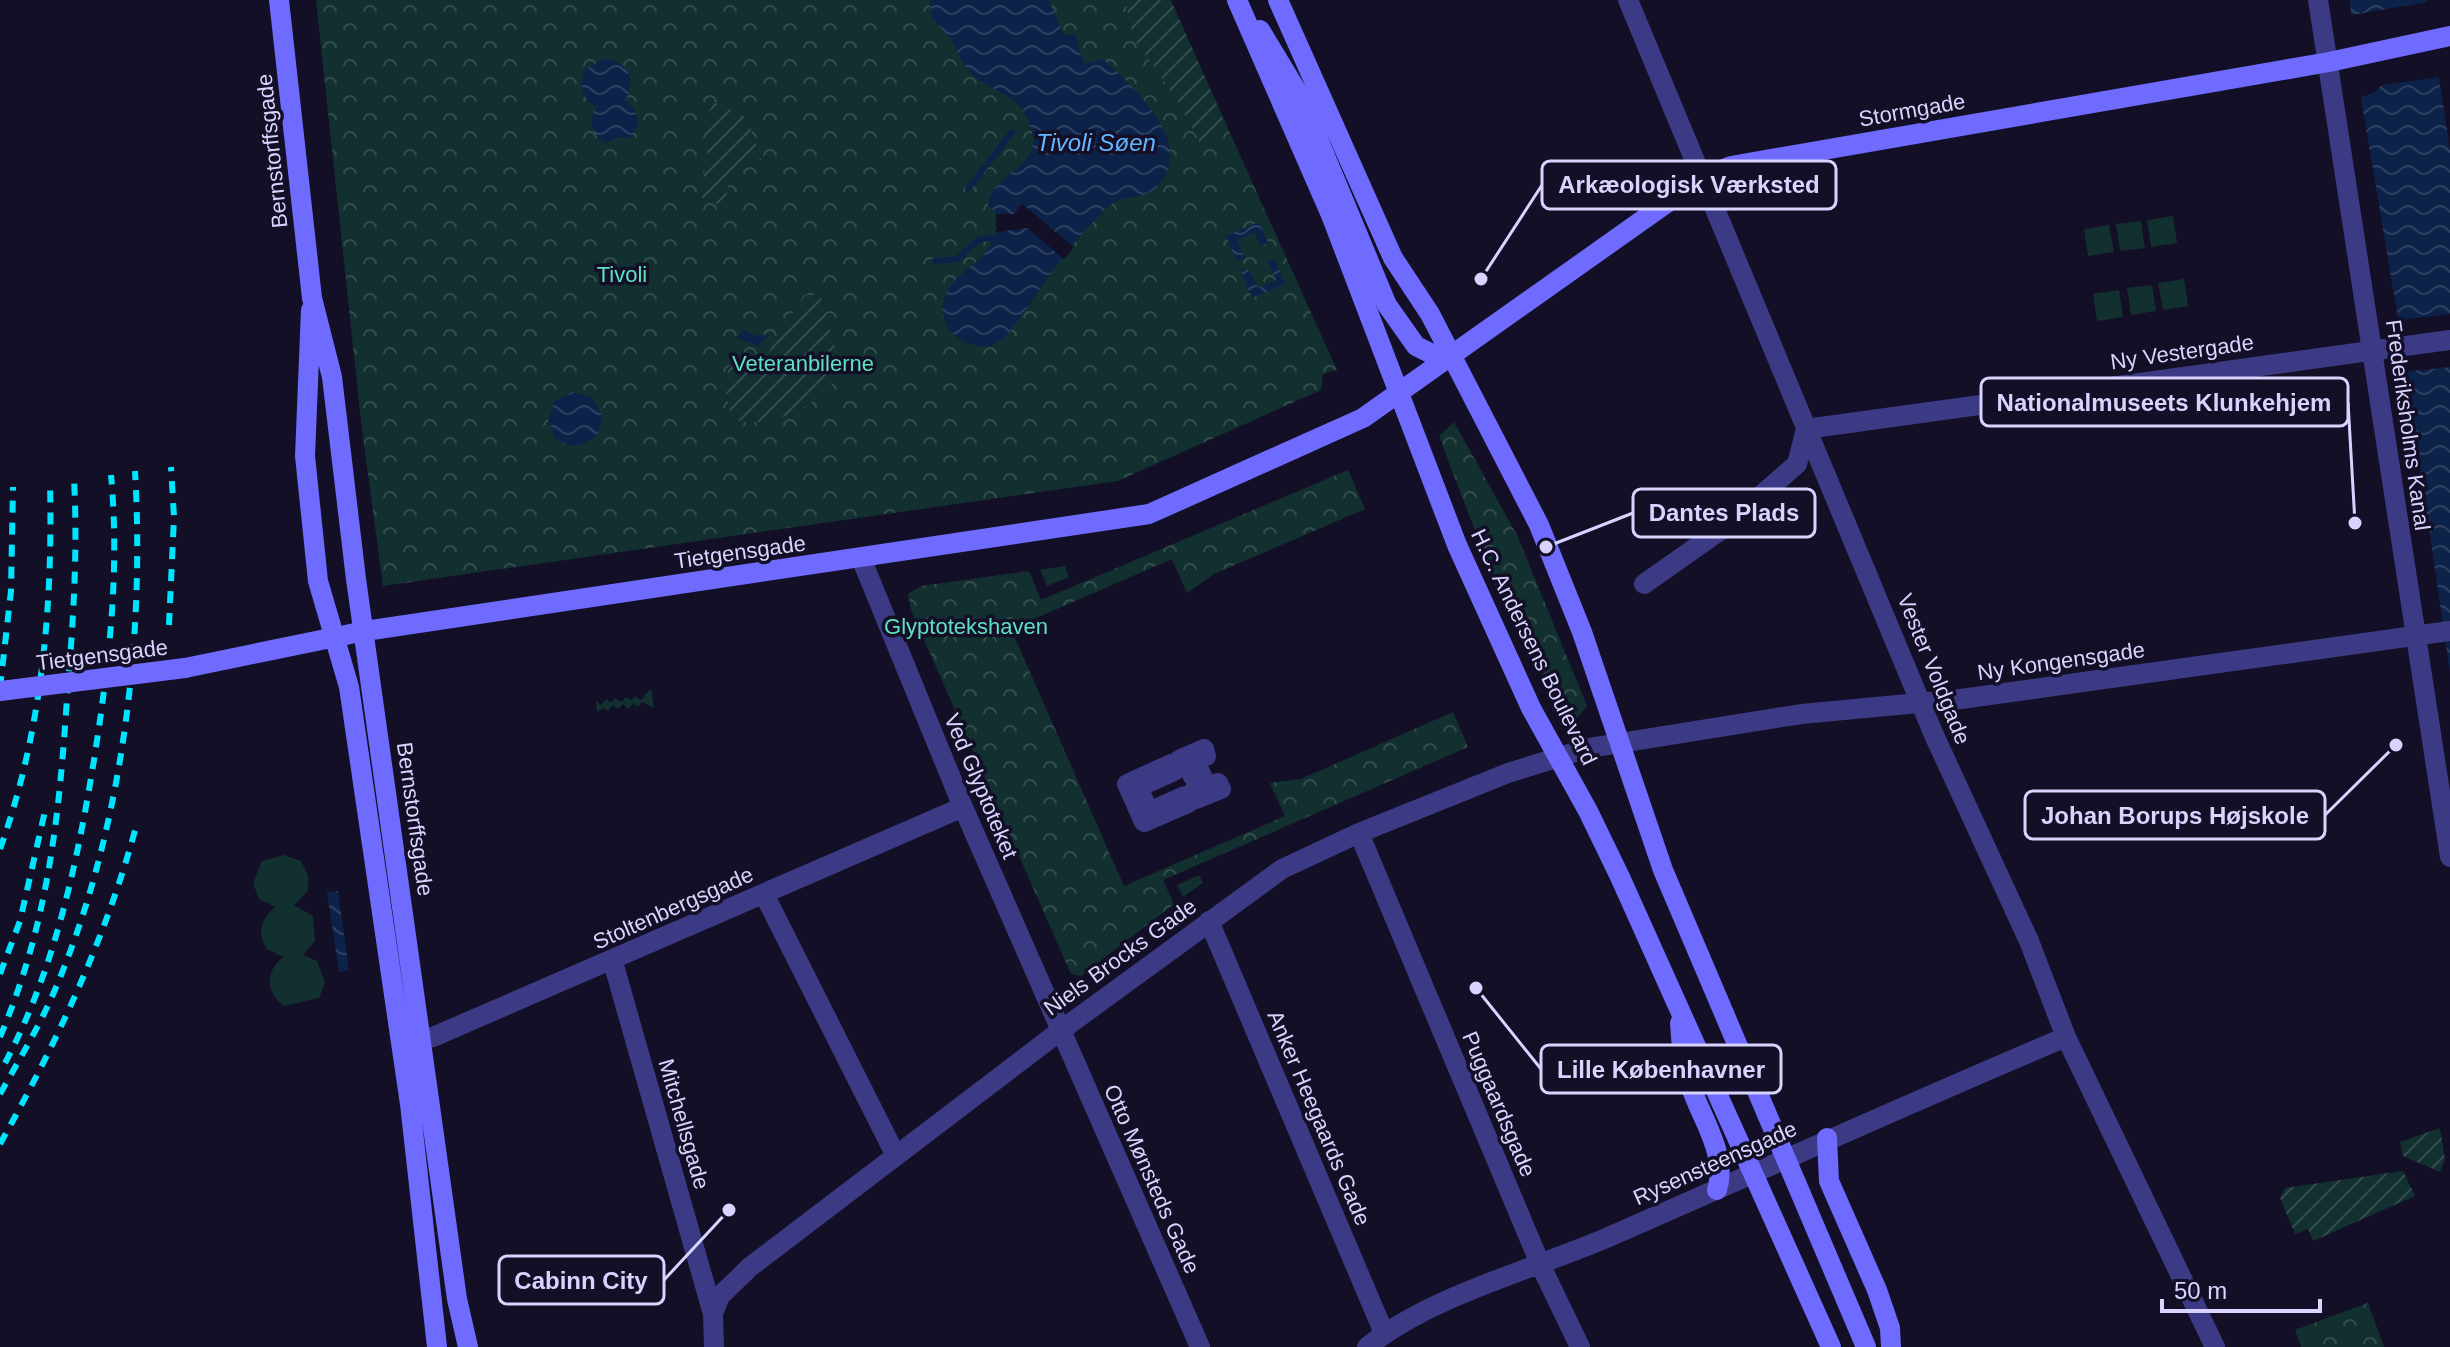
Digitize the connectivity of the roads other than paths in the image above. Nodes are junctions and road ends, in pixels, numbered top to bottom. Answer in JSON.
{"nodes":[{"id":1,"x":279,"y":0,"type":"edge"},
{"id":2,"x":1238,"y":0,"type":"edge"},
{"id":3,"x":1278,"y":0,"type":"edge"},
{"id":4,"x":1628,"y":0,"type":"edge"},
{"id":5,"x":2318,"y":0,"type":"edge"},
{"id":6,"x":2442,"y":38,"type":"edge"},
{"id":7,"x":2329,"y":62,"type":"junction"},
{"id":8,"x":1702,"y":178,"type":"junction"},
{"id":9,"x":312,"y":298,"type":"junction"},
{"id":10,"x":2450,"y":340,"type":"edge"},
{"id":11,"x":2374,"y":349,"type":"junction"},
{"id":12,"x":1452,"y":354,"type":"junction"},
{"id":13,"x":1398,"y":395,"type":"junction"},
{"id":14,"x":1806,"y":429,"type":"junction"},
{"id":15,"x":861,"y":558,"type":"junction"},
{"id":16,"x":1644,"y":584,"type":"dead end"},
{"id":17,"x":365,"y":631,"type":"junction"},
{"id":18,"x":2446,"y":631,"type":"edge"},
{"id":19,"x":336,"y":636,"type":"junction"},
{"id":20,"x":2414,"y":636,"type":"junction"},
{"id":21,"x":0,"y":691,"type":"edge"},
{"id":22,"x":1920,"y":701,"type":"junction"},
{"id":23,"x":1619,"y":742,"type":"junction"},
{"id":24,"x":1557,"y":757,"type":"junction"},
{"id":25,"x":1176,"y":765,"type":"joint"},
{"id":26,"x":963,"y":807,"type":"junction"},
{"id":27,"x":1359,"y":833,"type":"junction"},
{"id":28,"x":2450,"y":857,"type":"edge"},
{"id":29,"x":764,"y":894,"type":"junction"},
{"id":30,"x":1209,"y":921,"type":"junction"},
{"id":31,"x":613,"y":962,"type":"junction"},
{"id":32,"x":1679,"y":1011,"type":"junction"},
{"id":33,"x":1060,"y":1031,"type":"junction"},
{"id":34,"x":2066,"y":1037,"type":"junction"},
{"id":35,"x":411,"y":1042,"type":"junction"},
{"id":36,"x":1827,"y":1138,"type":"junction"},
{"id":37,"x":896,"y":1156,"type":"junction"},
{"id":38,"x":1787,"y":1156,"type":"junction"},
{"id":39,"x":1755,"y":1172,"type":"junction"},
{"id":40,"x":1717,"y":1190,"type":"junction"},
{"id":41,"x":1541,"y":1266,"type":"junction"},
{"id":42,"x":713,"y":1314,"type":"junction"},
{"id":43,"x":1384,"y":1333,"type":"junction"},
{"id":44,"x":437,"y":1347,"type":"edge"},
{"id":45,"x":468,"y":1347,"type":"edge"},
{"id":46,"x":714,"y":1347,"type":"edge"},
{"id":47,"x":1200,"y":1347,"type":"edge"},
{"id":48,"x":1367,"y":1347,"type":"edge"},
{"id":49,"x":1580,"y":1347,"type":"edge"},
{"id":50,"x":1831,"y":1347,"type":"edge"},
{"id":51,"x":1866,"y":1347,"type":"edge"},
{"id":52,"x":1891,"y":1347,"type":"edge"},
{"id":53,"x":2215,"y":1347,"type":"edge"}],
"edges":[{"from":1,"to":9,"type":"street","name":"Bernstorffsgade"},
{"from":2,"to":12,"type":"street"},
{"from":2,"to":13,"type":"street","name":"H.C. Andersens Boulevard"},
{"from":3,"to":12,"type":"street","name":"H.C. Andersens Boulevard"},
{"from":4,"to":8,"type":"street","name":"Vester Voldgade"},
{"from":5,"to":7,"type":"street","name":"Frederiksholms Kanal"},
{"from":6,"to":7,"type":"street","name":"Stormgade"},
{"from":7,"to":8,"type":"street","name":"Stormgade"},
{"from":7,"to":11,"type":"street","name":"Frederiksholms Kanal"},
{"from":8,"to":12,"type":"street","name":"Stormgade"},
{"from":8,"to":14,"type":"street","name":"Vester Voldgade"},
{"from":9,"to":17,"type":"street","name":"Bernstorffsgade"},
{"from":9,"to":19,"type":"street","name":"Bernstorffsgade"},
{"from":10,"to":11,"type":"street","name":"Ny Vestergade"},
{"from":11,"to":14,"type":"street","name":"Ny Vestergade"},
{"from":11,"to":20,"type":"street","name":"Frederiksholms Kanal"},
{"from":12,"to":13,"type":"street","name":"Tietgensgade"},
{"from":12,"to":23,"type":"street","name":"H.C. Andersens Boulevard"},
{"from":13,"to":15,"type":"street","name":"Tietgensgade"},
{"from":13,"to":24,"type":"street","name":"H.C. Andersens Boulevard"},
{"from":14,"to":16,"type":"street"},
{"from":14,"to":22,"type":"street","name":"Vester Voldgade"},
{"from":15,"to":17,"type":"street","name":"Tietgensgade"},
{"from":15,"to":26,"type":"street","name":"Ved Glyptoteket"},
{"from":17,"to":19,"type":"street","name":"Tietgensgade"},
{"from":17,"to":35,"type":"street","name":"Bernstorffsgade"},
{"from":18,"to":20,"type":"street","name":"Ny Kongensgade"},
{"from":19,"to":21,"type":"street","name":"Tietgensgade","bridge":true},
{"from":19,"to":35,"type":"street","name":"Bernstorffsgade"},
{"from":20,"to":22,"type":"street","name":"Ny Kongensgade"},
{"from":20,"to":28,"type":"street","name":"Frederiksholms Kanal"},
{"from":22,"to":23,"type":"street","name":"Ny Kongensgade"},
{"from":22,"to":34,"type":"street","name":"Vester Voldgade"},
{"from":23,"to":24,"type":"street","name":"Niels Brocks Gade"},
{"from":23,"to":38,"type":"street","name":"H.C. Andersens Boulevard"},
{"from":24,"to":27,"type":"street","name":"Niels Brocks Gade"},
{"from":24,"to":32,"type":"street","name":"H.C. Andersens Boulevard"},
{"from":25,"to":25,"type":"street"},
{"from":26,"to":29,"type":"street","name":"Stoltenbergsgade"},
{"from":26,"to":33,"type":"street","name":"Ved Glyptoteket"},
{"from":27,"to":30,"type":"street","name":"Niels Brocks Gade"},
{"from":27,"to":41,"type":"street","name":"Puggaardsgade"},
{"from":29,"to":31,"type":"street","name":"Stoltenbergsgade"},
{"from":29,"to":37,"type":"street"},
{"from":30,"to":33,"type":"street","name":"Niels Brocks Gade"},
{"from":30,"to":43,"type":"street","name":"Anker Heegaards Gade"},
{"from":31,"to":35,"type":"street","name":"Stoltenbergsgade"},
{"from":31,"to":42,"type":"street","name":"Mitchellsgade"},
{"from":32,"to":39,"type":"street","name":"H.C. Andersens Boulevard"},
{"from":32,"to":40,"type":"street"},
{"from":33,"to":37,"type":"street","name":"Niels Brocks Gade"},
{"from":33,"to":47,"type":"street","name":"Otto Mønsteds Gade"},
{"from":34,"to":36,"type":"street","name":"Rysensteensgade"},
{"from":34,"to":53,"type":"street","name":"Vester Voldgade"},
{"from":35,"to":44,"type":"street","name":"Bernstorffsgade"},
{"from":35,"to":45,"type":"street","name":"Bernstorffsgade"},
{"from":36,"to":38,"type":"street","name":"Rysensteensgade"},
{"from":36,"to":52,"type":"street"},
{"from":37,"to":42,"type":"street","name":"Niels Brocks Gade"},
{"from":38,"to":39,"type":"street","name":"Rysensteensgade"},
{"from":38,"to":51,"type":"street","name":"H.C. Andersens Boulevard"},
{"from":39,"to":40,"type":"street","name":"Rysensteensgade"},
{"from":39,"to":50,"type":"street","name":"H.C. Andersens Boulevard"},
{"from":40,"to":41,"type":"street","name":"Rysensteensgade"},
{"from":41,"to":43,"type":"street","name":"Rysensteensgade"},
{"from":41,"to":49,"type":"street","name":"Puggaardsgade"},
{"from":42,"to":46,"type":"street","name":"Mitchellsgade"},
{"from":43,"to":48,"type":"street","name":"Rysensteensgade"}]}
